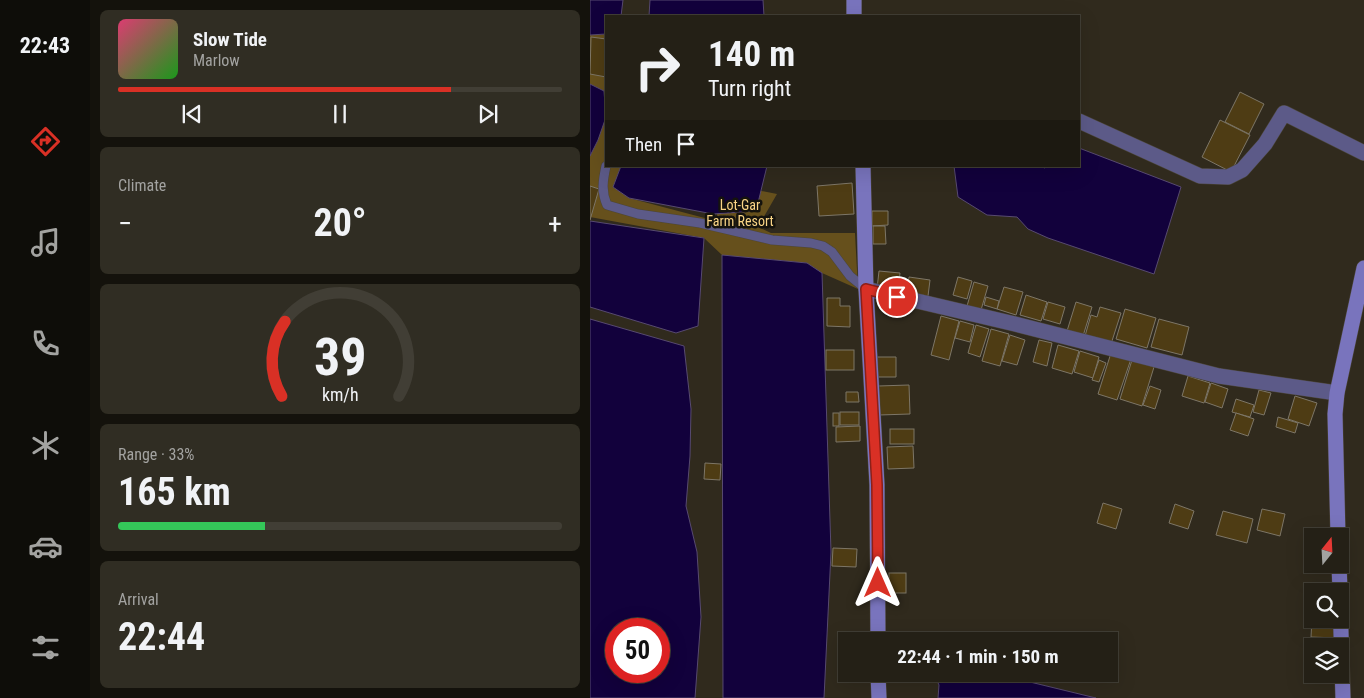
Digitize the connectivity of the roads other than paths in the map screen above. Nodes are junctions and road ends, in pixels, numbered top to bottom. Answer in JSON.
{"nodes":[{"id":1,"x":854,"y":0,"type":"edge"},
{"id":2,"x":854,"y":15,"type":"edge"},
{"id":3,"x":1080,"y":122,"type":"edge"},
{"id":4,"x":1364,"y":153,"type":"edge"},
{"id":5,"x":606,"y":167,"type":"edge"},
{"id":6,"x":863,"y":167,"type":"edge"},
{"id":7,"x":1364,"y":268,"type":"edge"},
{"id":8,"x":866,"y":289,"type":"junction"},
{"id":9,"x":1337,"y":393,"type":"junction"},
{"id":10,"x":1338,"y":528,"type":"edge"},
{"id":11,"x":1341,"y":628,"type":"edge"},
{"id":12,"x":878,"y":632,"type":"edge"},
{"id":13,"x":878,"y":682,"type":"edge"},
{"id":14,"x":879,"y":698,"type":"edge"},
{"id":15,"x":1343,"y":698,"type":"edge"}],
"edges":[{"from":1,"to":2,"type":"main road"},
{"from":3,"to":4,"type":"street"},
{"from":5,"to":8,"type":"lane"},
{"from":6,"to":8,"type":"main road"},
{"from":7,"to":9,"type":"main road"},
{"from":8,"to":9,"type":"street"},
{"from":8,"to":12,"type":"main road"},
{"from":9,"to":10,"type":"main road"},
{"from":11,"to":15,"type":"main road"},
{"from":13,"to":14,"type":"main road"}]}
